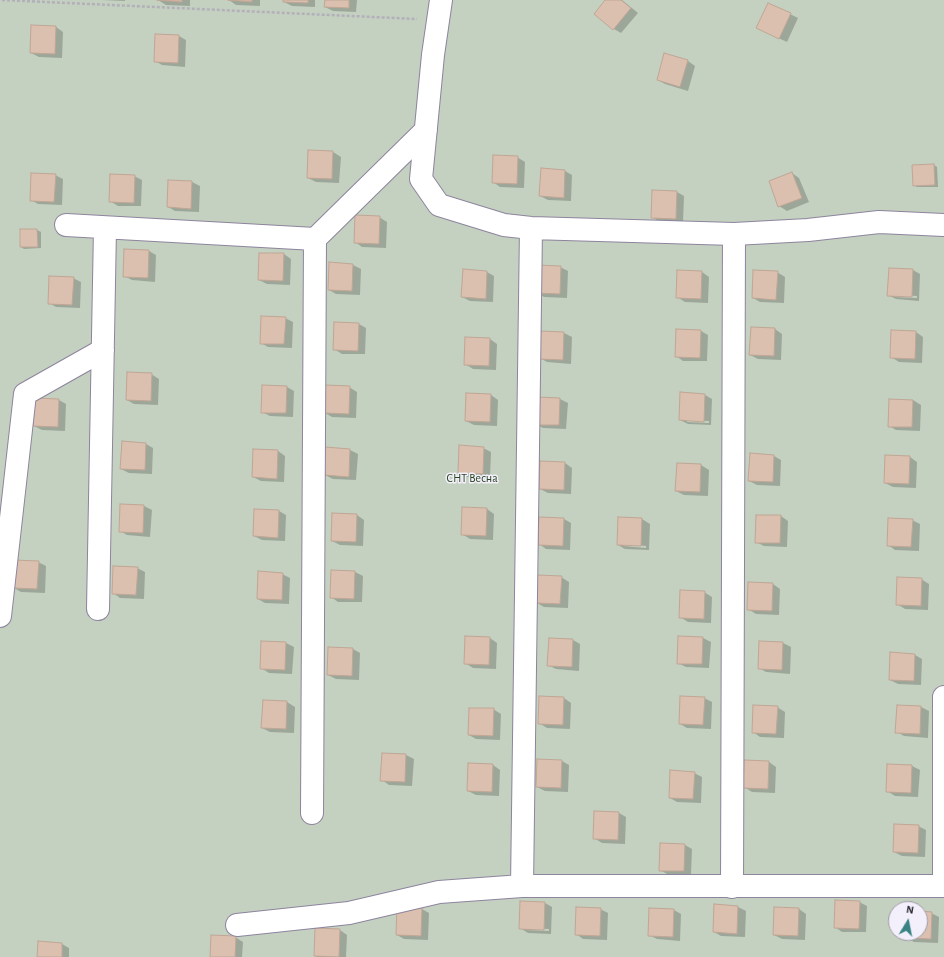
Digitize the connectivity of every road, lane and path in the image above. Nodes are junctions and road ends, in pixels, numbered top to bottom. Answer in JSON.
{"nodes":[{"id":1,"x":2,"y":0,"type":"edge"},
{"id":2,"x":439,"y":10,"type":"edge"},
{"id":3,"x":426,"y":130,"type":"junction"},
{"id":4,"x":944,"y":225,"type":"edge"},
{"id":5,"x":66,"y":226,"type":"dead end"},
{"id":6,"x":106,"y":228,"type":"junction"},
{"id":7,"x":531,"y":228,"type":"junction"},
{"id":8,"x":734,"y":234,"type":"junction"},
{"id":9,"x":315,"y":239,"type":"junction"},
{"id":10,"x":103,"y":350,"type":"junction"},
{"id":11,"x":98,"y":610,"type":"dead end"},
{"id":12,"x":0,"y":616,"type":"edge"},
{"id":13,"x":944,"y":697,"type":"edge"},
{"id":14,"x":312,"y":812,"type":"dead end"},
{"id":15,"x":522,"y":886,"type":"junction"},
{"id":16,"x":732,"y":886,"type":"junction"},
{"id":17,"x":944,"y":886,"type":"edge"},
{"id":18,"x":237,"y":925,"type":"dead end"}],
"edges":[{"from":1,"to":2,"type":"path"},
{"from":2,"to":3,"type":"street"},
{"from":3,"to":7,"type":"street"},
{"from":3,"to":9,"type":"street"},
{"from":4,"to":8,"type":"street"},
{"from":5,"to":6,"type":"street"},
{"from":6,"to":9,"type":"street"},
{"from":6,"to":10,"type":"street"},
{"from":7,"to":8,"type":"street"},
{"from":7,"to":15,"type":"street"},
{"from":8,"to":16,"type":"street"},
{"from":9,"to":14,"type":"street"},
{"from":10,"to":11,"type":"street"},
{"from":10,"to":12,"type":"street"},
{"from":13,"to":17,"type":"street"},
{"from":15,"to":16,"type":"street"},
{"from":15,"to":18,"type":"street"},
{"from":16,"to":17,"type":"street"}]}
